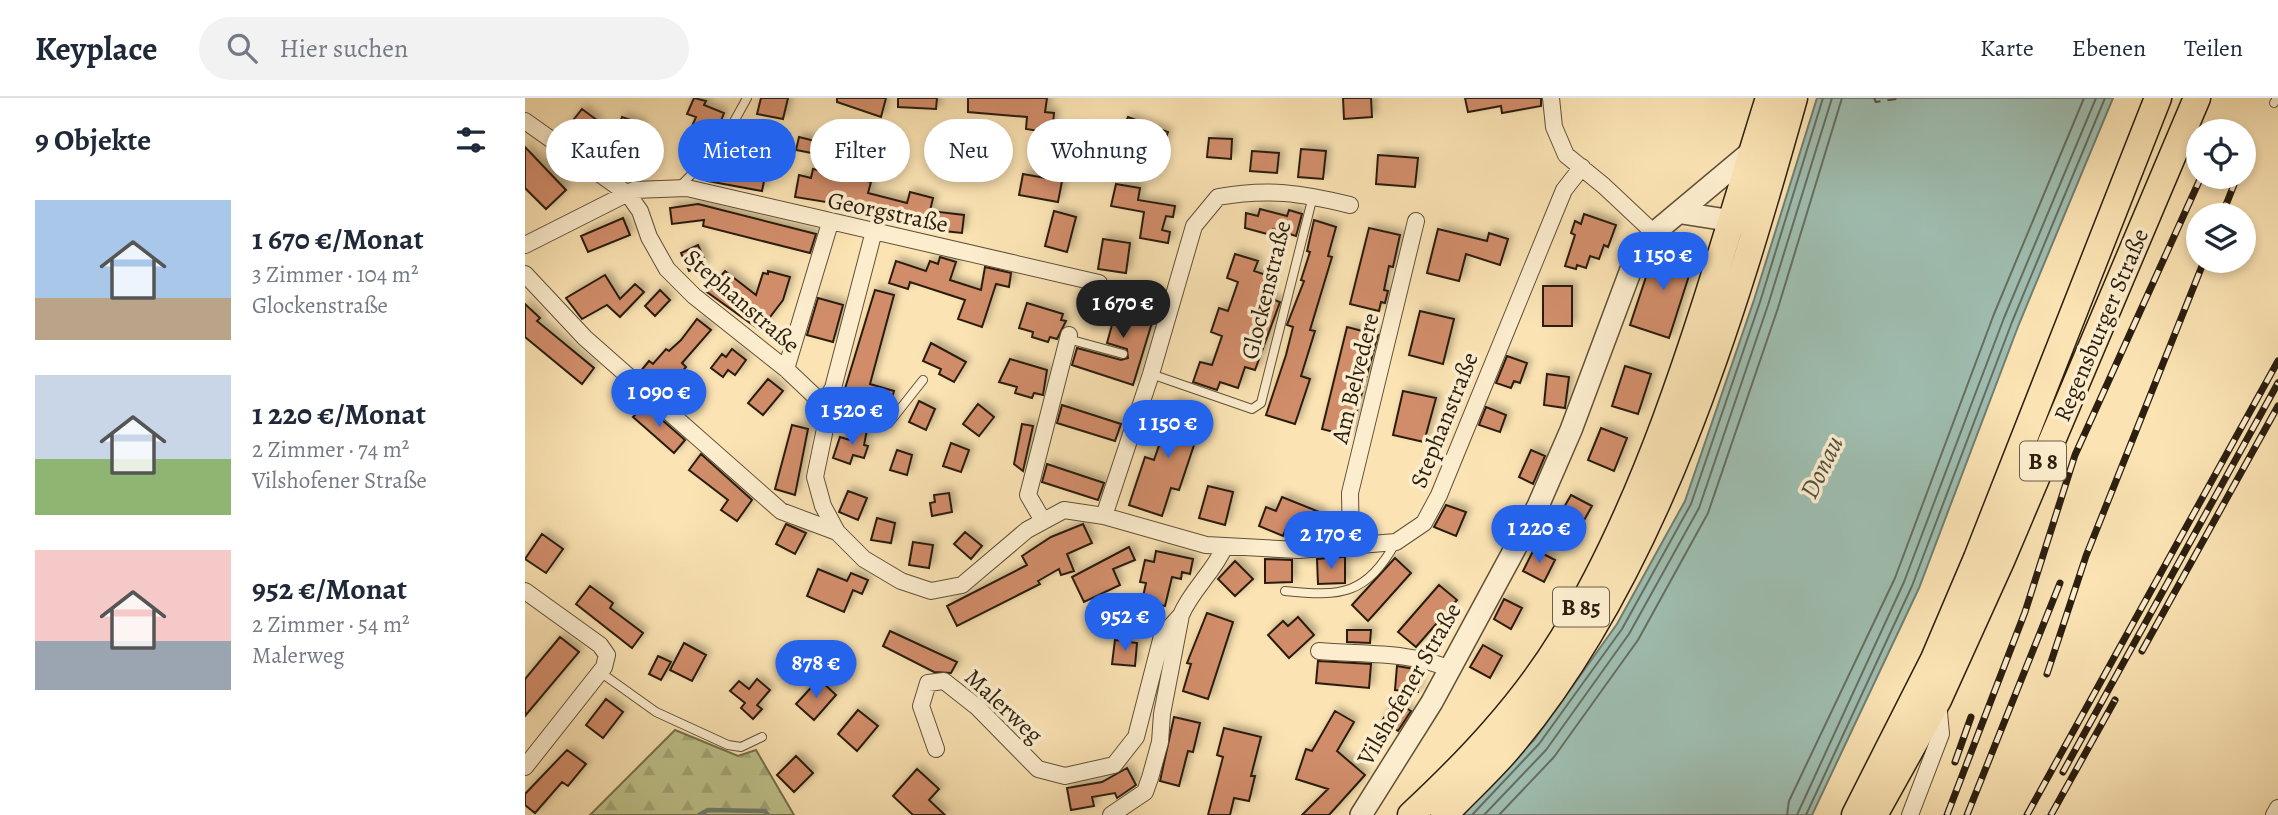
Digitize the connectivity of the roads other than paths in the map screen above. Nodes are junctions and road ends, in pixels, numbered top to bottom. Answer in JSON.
{"nodes":[{"id":1,"x":747,"y":98,"type":"edge"},
{"id":2,"x":1551,"y":98,"type":"edge"},
{"id":3,"x":1769,"y":98,"type":"edge"},
{"id":4,"x":1794,"y":98,"type":"edge"},
{"id":5,"x":2158,"y":98,"type":"edge"},
{"id":6,"x":2197,"y":98,"type":"edge"},
{"id":7,"x":525,"y":121,"type":"edge"},
{"id":8,"x":1752,"y":151,"type":"junction"},
{"id":9,"x":1582,"y":167,"type":"junction"},
{"id":10,"x":678,"y":188,"type":"junction"},
{"id":11,"x":628,"y":194,"type":"junction"},
{"id":12,"x":1313,"y":196,"type":"junction"},
{"id":13,"x":1350,"y":205,"type":"dead end"},
{"id":14,"x":1682,"y":213,"type":"junction"},
{"id":15,"x":1729,"y":220,"type":"junction"},
{"id":16,"x":1416,"y":221,"type":"dead end"},
{"id":17,"x":830,"y":223,"type":"junction"},
{"id":18,"x":1758,"y":225,"type":"junction"},
{"id":19,"x":874,"y":231,"type":"junction"},
{"id":20,"x":1654,"y":233,"type":"junction"},
{"id":21,"x":525,"y":245,"type":"edge"},
{"id":22,"x":525,"y":274,"type":"edge"},
{"id":23,"x":1099,"y":283,"type":"dead end"},
{"id":24,"x":1127,"y":288,"type":"dead end"},
{"id":25,"x":1172,"y":300,"type":"junction"},
{"id":26,"x":1068,"y":337,"type":"joint"},
{"id":27,"x":1123,"y":354,"type":"dead end"},
{"id":28,"x":786,"y":369,"type":"junction"},
{"id":29,"x":1151,"y":374,"type":"junction"},
{"id":30,"x":923,"y":380,"type":"dead end"},
{"id":31,"x":823,"y":404,"type":"junction"},
{"id":32,"x":826,"y":424,"type":"junction"},
{"id":33,"x":1104,"y":516,"type":"junction"},
{"id":34,"x":1042,"y":519,"type":"junction"},
{"id":35,"x":838,"y":532,"type":"junction"},
{"id":36,"x":1396,"y":542,"type":"junction"},
{"id":37,"x":1225,"y":546,"type":"junction"},
{"id":38,"x":1351,"y":547,"type":"junction"},
{"id":39,"x":525,"y":591,"type":"edge"},
{"id":40,"x":1285,"y":592,"type":"dead end"},
{"id":41,"x":1181,"y":615,"type":"junction"},
{"id":42,"x":1319,"y":652,"type":"dead end"},
{"id":43,"x":1934,"y":659,"type":"junction"},
{"id":44,"x":1449,"y":669,"type":"junction"},
{"id":45,"x":600,"y":672,"type":"junction"},
{"id":46,"x":1938,"y":700,"type":"junction"},
{"id":47,"x":762,"y":737,"type":"dead end"},
{"id":48,"x":936,"y":749,"type":"dead end"},
{"id":49,"x":525,"y":767,"type":"edge"},
{"id":50,"x":2278,"y":808,"type":"edge"},
{"id":51,"x":1111,"y":815,"type":"edge"},
{"id":52,"x":1361,"y":815,"type":"edge"},
{"id":53,"x":1411,"y":815,"type":"edge"},
{"id":54,"x":1444,"y":815,"type":"edge"},
{"id":55,"x":1855,"y":815,"type":"edge"},
{"id":56,"x":1874,"y":815,"type":"edge"},
{"id":57,"x":1910,"y":815,"type":"edge"},
{"id":58,"x":2274,"y":815,"type":"edge"}],
"edges":[{"from":1,"to":10,"type":"lane"},
{"from":2,"to":9,"type":"street"},
{"from":3,"to":8,"type":"main road","number":"B 85"},
{"from":4,"to":18,"type":"main road","number":"B 85"},
{"from":5,"to":43,"type":"main road","name":"Regensburger Straße","number":"B 8"},
{"from":6,"to":46,"type":"main road","name":"Regensburger Straße","number":"B 8"},
{"from":7,"to":11,"type":"street","name":"Stephanstraße"},
{"from":8,"to":14,"type":"street","name":"Vilshofener Straße"},
{"from":8,"to":15,"type":"main road","number":"B 85"},
{"from":9,"to":20,"type":"street"},
{"from":9,"to":36,"type":"street","name":"Stephanstraße"},
{"from":10,"to":11,"type":"street","name":"Georgstraße"},
{"from":10,"to":17,"type":"street","name":"Georgstraße"},
{"from":11,"to":21,"type":"street","name":"Georgstraße"},
{"from":11,"to":28,"type":"street","name":"Stephanstraße"},
{"from":12,"to":13,"type":"street"},
{"from":12,"to":25,"type":"street"},
{"from":12,"to":29,"type":"lane","name":"Glockenstraße"},
{"from":14,"to":15,"type":"street"},
{"from":14,"to":20,"type":"street","name":"Vilshofener Straße"},
{"from":15,"to":18,"type":"street"},
{"from":15,"to":53,"type":"main road","number":"B 85"},
{"from":16,"to":38,"type":"street","name":"Am Belvedere"},
{"from":17,"to":19,"type":"street","name":"Georgstraße"},
{"from":17,"to":28,"type":"street"},
{"from":18,"to":54,"type":"main road","number":"B 85"},
{"from":19,"to":23,"type":"street","name":"Georgstraße"},
{"from":19,"to":31,"type":"street"},
{"from":20,"to":44,"type":"street","name":"Vilshofener Straße"},
{"from":22,"to":35,"type":"street"},
{"from":24,"to":25,"type":"lane"},
{"from":25,"to":29,"type":"street"},
{"from":26,"to":27,"type":"lane"},
{"from":26,"to":34,"type":"street"},
{"from":28,"to":31,"type":"street","name":"Stephanstraße"},
{"from":29,"to":33,"type":"street"},
{"from":30,"to":32,"type":"lane"},
{"from":31,"to":32,"type":"street","name":"Stephanstraße"},
{"from":32,"to":35,"type":"street","name":"Stephanstraße"},
{"from":33,"to":34,"type":"street","name":"Stephanstraße"},
{"from":33,"to":37,"type":"street","name":"Stephanstraße"},
{"from":34,"to":35,"type":"street","name":"Stephanstraße"},
{"from":36,"to":38,"type":"street","name":"Stephanstraße"},
{"from":36,"to":40,"type":"lane"},
{"from":37,"to":38,"type":"street","name":"Stephanstraße"},
{"from":37,"to":41,"type":"street"},
{"from":39,"to":45,"type":"street"},
{"from":41,"to":48,"type":"street","name":"Malerweg"},
{"from":41,"to":51,"type":"street"},
{"from":42,"to":44,"type":"street"},
{"from":43,"to":46,"type":"main road","number":"B 8"},
{"from":43,"to":55,"type":"main road","name":"Regensburger Straße","number":"B 8"},
{"from":44,"to":52,"type":"street","name":"Vilshofener Straße"},
{"from":45,"to":47,"type":"lane"},
{"from":45,"to":49,"type":"street"},
{"from":46,"to":56,"type":"main road","name":"Regensburger Straße","number":"B 8"},
{"from":46,"to":57,"type":"street"},
{"from":50,"to":58,"type":"street"}]}
